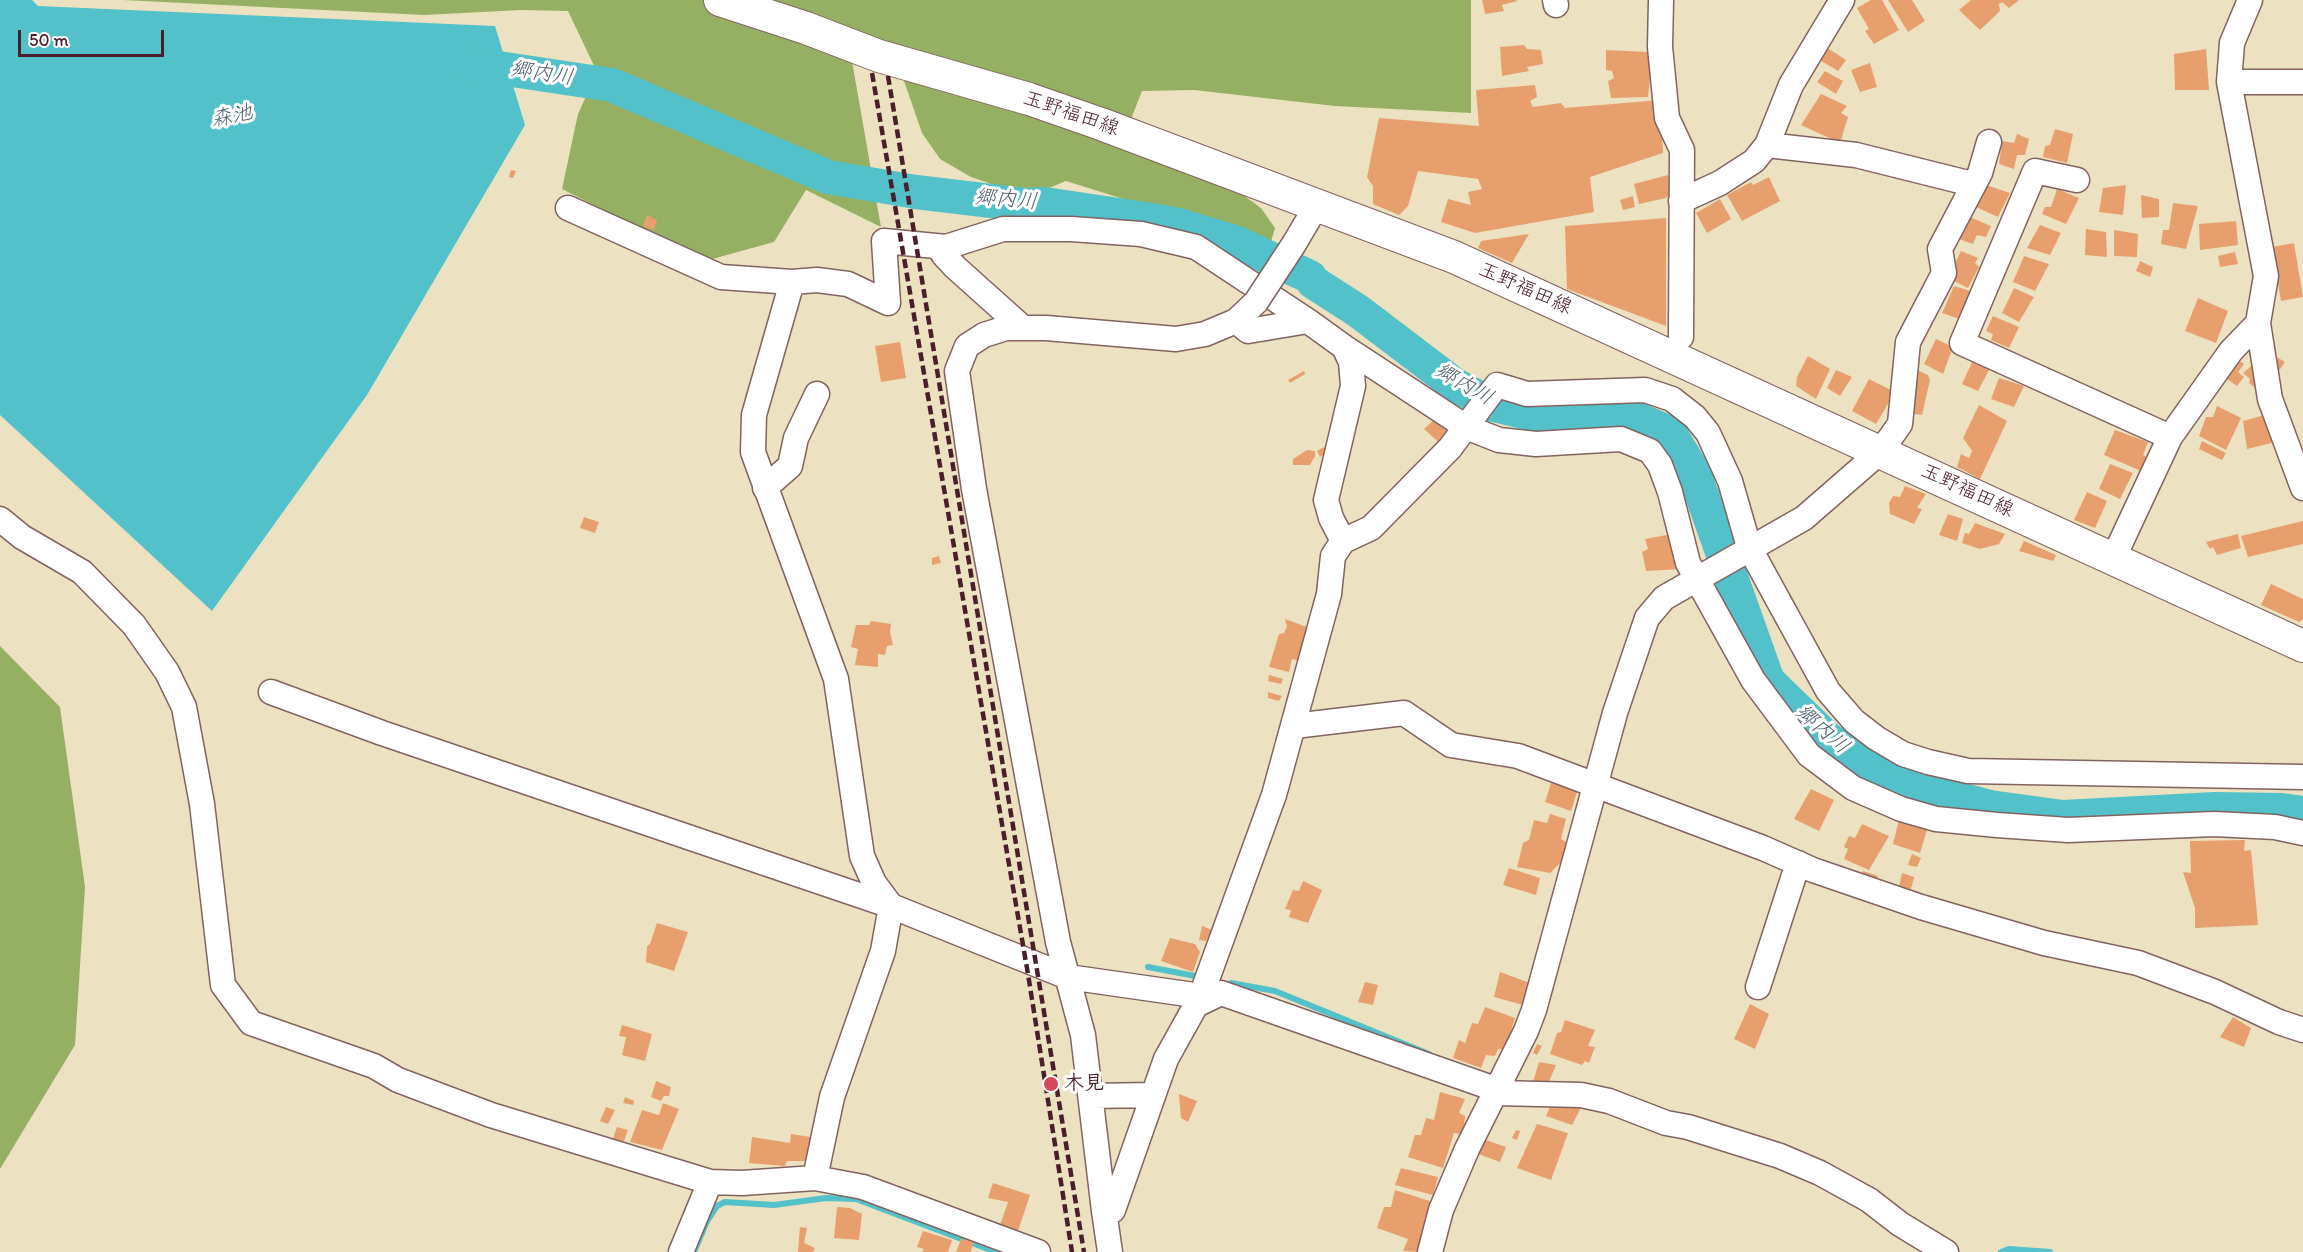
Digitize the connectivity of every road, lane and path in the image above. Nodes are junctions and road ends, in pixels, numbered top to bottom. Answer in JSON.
{"nodes":[{"id":1,"x":720,"y":0,"type":"edge"},
{"id":2,"x":1662,"y":0,"type":"edge"},
{"id":3,"x":1842,"y":0,"type":"edge"},
{"id":4,"x":2250,"y":0,"type":"edge"},
{"id":5,"x":2229,"y":82,"type":"junction"},
{"id":6,"x":2303,"y":82,"type":"edge"},
{"id":7,"x":1989,"y":142,"type":"dead end"},
{"id":8,"x":1767,"y":145,"type":"junction"},
{"id":9,"x":2077,"y":180,"type":"dead end"},
{"id":10,"x":1972,"y":184,"type":"junction"},
{"id":11,"x":1681,"y":201,"type":"junction"},
{"id":12,"x":1317,"y":205,"type":"junction"},
{"id":13,"x":568,"y":208,"type":"dead end"},
{"id":14,"x":946,"y":247,"type":"junction"},
{"id":15,"x":792,"y":282,"type":"junction"},
{"id":16,"x":1236,"y":321,"type":"junction"},
{"id":17,"x":1308,"y":321,"type":"junction"},
{"id":18,"x":2258,"y":323,"type":"junction"},
{"id":19,"x":1023,"y":328,"type":"junction"},
{"id":20,"x":1681,"y":337,"type":"dead end"},
{"id":21,"x":1344,"y":347,"type":"junction"},
{"id":22,"x":1372,"y":366,"type":"junction"},
{"id":23,"x":1353,"y":386,"type":"junction"},
{"id":24,"x":817,"y":394,"type":"dead end"},
{"id":25,"x":1468,"y":424,"type":"junction"},
{"id":26,"x":2170,"y":437,"type":"junction"},
{"id":27,"x":1881,"y":451,"type":"junction"},
{"id":28,"x":765,"y":488,"type":"junction"},
{"id":29,"x":2303,"y":488,"type":"edge"},
{"id":30,"x":0,"y":519,"type":"edge"},
{"id":31,"x":1343,"y":541,"type":"junction"},
{"id":32,"x":1746,"y":549,"type":"junction"},
{"id":33,"x":2113,"y":559,"type":"junction"},
{"id":34,"x":1701,"y":575,"type":"junction"},
{"id":35,"x":2303,"y":646,"type":"edge"},
{"id":36,"x":270,"y":692,"type":"dead end"},
{"id":37,"x":1294,"y":726,"type":"junction"},
{"id":38,"x":2303,"y":777,"type":"edge"},
{"id":39,"x":1594,"y":786,"type":"junction"},
{"id":40,"x":2303,"y":833,"type":"edge"},
{"id":41,"x":1798,"y":863,"type":"junction"},
{"id":42,"x":891,"y":906,"type":"junction"},
{"id":43,"x":1068,"y":977,"type":"junction"},
{"id":44,"x":1758,"y":987,"type":"dead end"},
{"id":45,"x":1199,"y":1000,"type":"junction"},
{"id":46,"x":2303,"y":1030,"type":"edge"},
{"id":47,"x":1497,"y":1091,"type":"junction"},
{"id":48,"x":1153,"y":1095,"type":"junction"},
{"id":49,"x":1090,"y":1096,"type":"junction"},
{"id":50,"x":815,"y":1178,"type":"junction"},
{"id":51,"x":710,"y":1182,"type":"junction"},
{"id":52,"x":1104,"y":1211,"type":"junction"},
{"id":53,"x":681,"y":1252,"type":"edge"},
{"id":54,"x":1038,"y":1252,"type":"edge"},
{"id":55,"x":1110,"y":1252,"type":"edge"},
{"id":56,"x":1430,"y":1252,"type":"edge"},
{"id":57,"x":1946,"y":1252,"type":"edge"}],
"edges":[{"from":1,"to":12,"type":"main road","name":"玉野福田線"},
{"from":2,"to":11,"type":"street"},
{"from":3,"to":8,"type":"street"},
{"from":4,"to":5,"type":"street"},
{"from":5,"to":6,"type":"street"},
{"from":5,"to":18,"type":"street"},
{"from":7,"to":10,"type":"street"},
{"from":8,"to":10,"type":"street"},
{"from":8,"to":11,"type":"street"},
{"from":9,"to":26,"type":"street"},
{"from":10,"to":27,"type":"street"},
{"from":11,"to":20,"type":"street"},
{"from":12,"to":16,"type":"street","bridge":true},
{"from":12,"to":27,"type":"main road","name":"玉野福田線"},
{"from":13,"to":15,"type":"street"},
{"from":14,"to":15,"type":"street"},
{"from":14,"to":17,"type":"street"},
{"from":14,"to":19,"type":"street"},
{"from":15,"to":28,"type":"street"},
{"from":16,"to":17,"type":"street"},
{"from":16,"to":19,"type":"street"},
{"from":17,"to":21,"type":"street"},
{"from":18,"to":26,"type":"street"},
{"from":18,"to":29,"type":"street"},
{"from":19,"to":43,"type":"street"},
{"from":21,"to":22,"type":"street"},
{"from":21,"to":23,"type":"street"},
{"from":22,"to":23,"type":"street"},
{"from":22,"to":25,"type":"street"},
{"from":23,"to":31,"type":"street"},
{"from":24,"to":28,"type":"street"},
{"from":25,"to":31,"type":"street"},
{"from":25,"to":32,"type":"street"},
{"from":25,"to":34,"type":"street"},
{"from":26,"to":33,"type":"street"},
{"from":27,"to":32,"type":"street"},
{"from":27,"to":33,"type":"main road","name":"玉野福田線"},
{"from":28,"to":42,"type":"street"},
{"from":30,"to":51,"type":"street"},
{"from":31,"to":37,"type":"street"},
{"from":32,"to":34,"type":"street"},
{"from":32,"to":38,"type":"street"},
{"from":33,"to":35,"type":"main road","name":"玉野福田線"},
{"from":34,"to":39,"type":"street"},
{"from":34,"to":40,"type":"street"},
{"from":36,"to":42,"type":"street"},
{"from":37,"to":39,"type":"street"},
{"from":37,"to":45,"type":"street"},
{"from":39,"to":41,"type":"street"},
{"from":39,"to":47,"type":"street"},
{"from":41,"to":44,"type":"street"},
{"from":41,"to":46,"type":"street"},
{"from":42,"to":43,"type":"street"},
{"from":42,"to":50,"type":"street"},
{"from":43,"to":45,"type":"street"},
{"from":43,"to":49,"type":"street"},
{"from":45,"to":47,"type":"street"},
{"from":45,"to":48,"type":"street"},
{"from":47,"to":56,"type":"street"},
{"from":47,"to":57,"type":"street"},
{"from":48,"to":49,"type":"street"},
{"from":48,"to":52,"type":"street"},
{"from":49,"to":52,"type":"street"},
{"from":50,"to":51,"type":"street"},
{"from":50,"to":54,"type":"street"},
{"from":51,"to":53,"type":"street"},
{"from":52,"to":55,"type":"street"}]}
